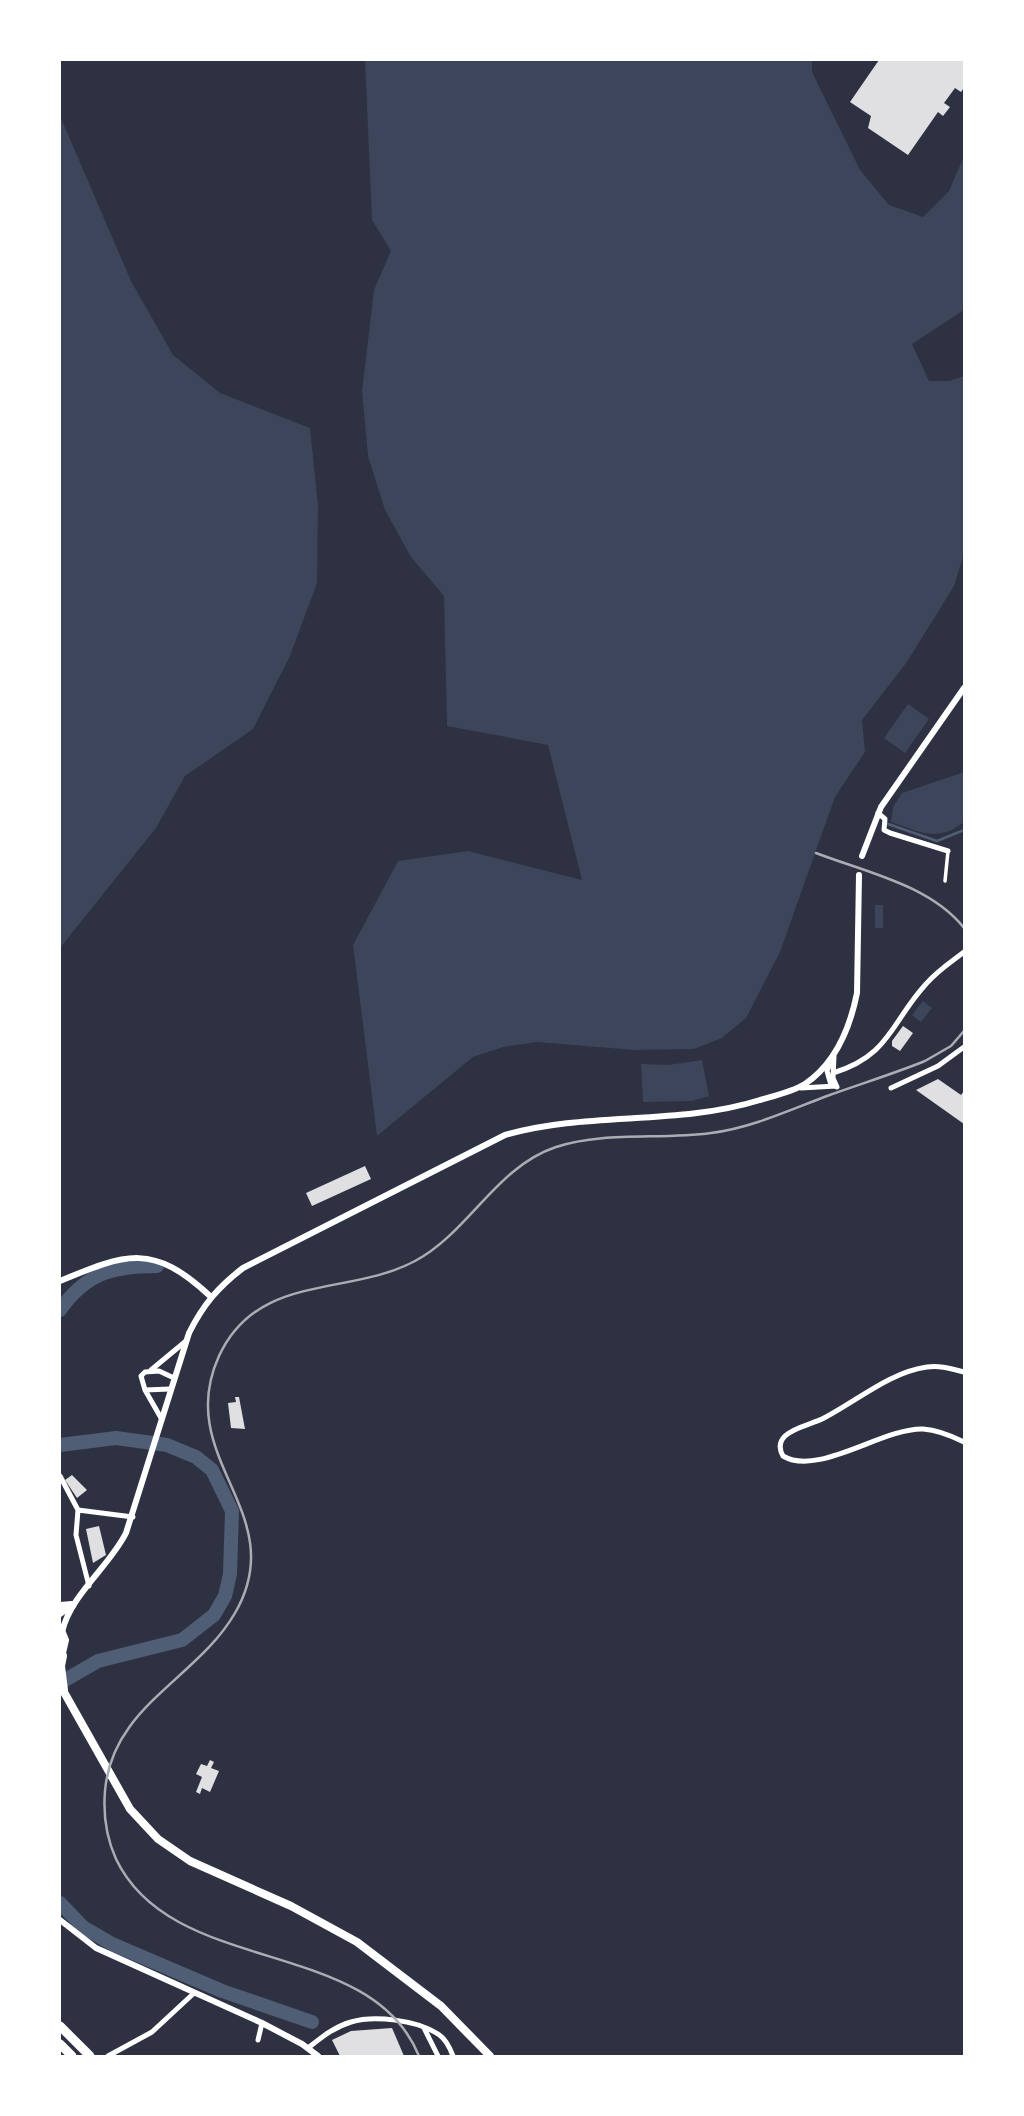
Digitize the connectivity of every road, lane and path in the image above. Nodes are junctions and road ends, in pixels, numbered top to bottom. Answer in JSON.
{"nodes":[{"id":1,"x":964,"y":688,"type":"edge"},
{"id":2,"x":878,"y":813,"type":"junction"},
{"id":3,"x":948,"y":851,"type":"joint"},
{"id":4,"x":862,"y":856,"type":"dead end"},
{"id":5,"x":859,"y":875,"type":"dead end"},
{"id":6,"x":945,"y":881,"type":"dead end"},
{"id":7,"x":964,"y":952,"type":"edge"},
{"id":8,"x":964,"y":1047,"type":"edge"},
{"id":9,"x":834,"y":1055,"type":"junction"},
{"id":10,"x":833,"y":1073,"type":"junction"},
{"id":11,"x":834,"y":1086,"type":"junction"},
{"id":12,"x":891,"y":1088,"type":"dead end"},
{"id":13,"x":790,"y":1091,"type":"junction"},
{"id":14,"x":60,"y":1281,"type":"edge"},
{"id":15,"x":210,"y":1296,"type":"junction"},
{"id":16,"x":186,"y":1341,"type":"junction"},
{"id":17,"x":151,"y":1370,"type":"junction"},
{"id":18,"x":964,"y":1372,"type":"edge"},
{"id":19,"x":174,"y":1378,"type":"junction"},
{"id":20,"x":170,"y":1389,"type":"junction"},
{"id":21,"x":145,"y":1390,"type":"junction"},
{"id":22,"x":161,"y":1418,"type":"junction"},
{"id":23,"x":964,"y":1442,"type":"edge"},
{"id":24,"x":60,"y":1476,"type":"edge"},
{"id":25,"x":78,"y":1510,"type":"junction"},
{"id":26,"x":133,"y":1517,"type":"junction"},
{"id":27,"x":89,"y":1586,"type":"junction"},
{"id":28,"x":74,"y":1604,"type":"junction"},
{"id":29,"x":60,"y":1606,"type":"edge"},
{"id":30,"x":60,"y":1614,"type":"edge"},
{"id":31,"x":61,"y":1630,"type":"edge"},
{"id":32,"x":61,"y":1658,"type":"edge"},
{"id":33,"x":62,"y":1688,"type":"edge"},
{"id":34,"x":60,"y":1920,"type":"edge"},
{"id":35,"x":193,"y":1994,"type":"junction"},
{"id":36,"x":262,"y":2023,"type":"junction"},
{"id":37,"x":60,"y":2026,"type":"edge"},
{"id":38,"x":424,"y":2028,"type":"junction"},
{"id":39,"x":444,"y":2039,"type":"junction"},
{"id":40,"x":258,"y":2040,"type":"dead end"},
{"id":41,"x":433,"y":2043,"type":"junction"},
{"id":42,"x":60,"y":2044,"type":"edge"},
{"id":43,"x":305,"y":2046,"type":"junction"},
{"id":44,"x":72,"y":2056,"type":"edge"},
{"id":45,"x":90,"y":2056,"type":"edge"},
{"id":46,"x":108,"y":2056,"type":"edge"},
{"id":47,"x":318,"y":2056,"type":"edge"},
{"id":48,"x":438,"y":2056,"type":"edge"},
{"id":49,"x":453,"y":2056,"type":"edge"},
{"id":50,"x":490,"y":2056,"type":"edge"}],
"edges":[{"from":1,"to":2,"type":"street"},
{"from":2,"to":3,"type":"street"},
{"from":2,"to":4,"type":"street"},
{"from":3,"to":6,"type":"street"},
{"from":5,"to":9,"type":"street"},
{"from":7,"to":10,"type":"street"},
{"from":8,"to":12,"type":"street"},
{"from":9,"to":10,"type":"street"},
{"from":9,"to":11,"type":"street"},
{"from":9,"to":13,"type":"street"},
{"from":10,"to":11,"type":"street"},
{"from":11,"to":13,"type":"street"},
{"from":13,"to":15,"type":"street"},
{"from":14,"to":15,"type":"street"},
{"from":15,"to":16,"type":"street"},
{"from":16,"to":17,"type":"street"},
{"from":16,"to":19,"type":"street"},
{"from":17,"to":19,"type":"street"},
{"from":17,"to":21,"type":"street"},
{"from":18,"to":23,"type":"street"},
{"from":19,"to":20,"type":"street"},
{"from":20,"to":21,"type":"street"},
{"from":20,"to":22,"type":"street"},
{"from":21,"to":22,"type":"street"},
{"from":22,"to":26,"type":"street"},
{"from":24,"to":25,"type":"street"},
{"from":25,"to":26,"type":"street"},
{"from":25,"to":27,"type":"street"},
{"from":26,"to":27,"type":"street"},
{"from":27,"to":28,"type":"street"},
{"from":28,"to":29,"type":"highway"},
{"from":28,"to":30,"type":"street"},
{"from":28,"to":31,"type":"street"},
{"from":31,"to":32,"type":"highway"},
{"from":32,"to":33,"type":"highway"},
{"from":33,"to":50,"type":"highway"},
{"from":34,"to":35,"type":"street"},
{"from":35,"to":36,"type":"street"},
{"from":35,"to":46,"type":"street"},
{"from":36,"to":40,"type":"street"},
{"from":36,"to":43,"type":"street"},
{"from":37,"to":45,"type":"highway"},
{"from":38,"to":39,"type":"street"},
{"from":38,"to":41,"type":"street"},
{"from":38,"to":43,"type":"street"},
{"from":39,"to":41,"type":"street"},
{"from":39,"to":49,"type":"street"},
{"from":41,"to":48,"type":"street"},
{"from":42,"to":44,"type":"highway"},
{"from":43,"to":47,"type":"street"}]}
